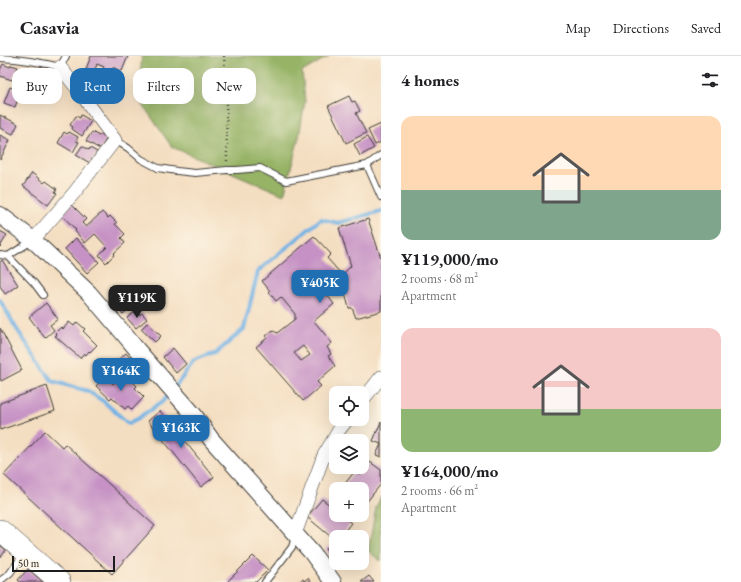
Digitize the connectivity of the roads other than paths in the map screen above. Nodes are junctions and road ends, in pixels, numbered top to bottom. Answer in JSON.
{"nodes":[{"id":1,"x":0,"y":58,"type":"edge"},
{"id":2,"x":63,"y":62,"type":"edge"},
{"id":3,"x":115,"y":140,"type":"junction"},
{"id":4,"x":381,"y":155,"type":"edge"},
{"id":5,"x":367,"y":165,"type":"junction"},
{"id":6,"x":381,"y":197,"type":"edge"},
{"id":7,"x":0,"y":215,"type":"edge"},
{"id":8,"x":33,"y":240,"type":"junction"},
{"id":9,"x":0,"y":255,"type":"edge"},
{"id":10,"x":8,"y":256,"type":"junction"},
{"id":11,"x":43,"y":295,"type":"dead end"},
{"id":12,"x":381,"y":377,"type":"edge"},
{"id":13,"x":369,"y":392,"type":"edge"},
{"id":14,"x":342,"y":426,"type":"edge"},
{"id":15,"x":0,"y":530,"type":"edge"},
{"id":16,"x":295,"y":534,"type":"junction"},
{"id":17,"x":26,"y":552,"type":"junction"},
{"id":18,"x":0,"y":580,"type":"edge"},
{"id":19,"x":60,"y":582,"type":"edge"},
{"id":20,"x":265,"y":582,"type":"edge"},
{"id":21,"x":333,"y":582,"type":"edge"}],
"edges":[{"from":1,"to":2,"type":"lane"},
{"from":2,"to":3,"type":"street"},
{"from":3,"to":5,"type":"lane"},
{"from":3,"to":8,"type":"street"},
{"from":4,"to":5,"type":"lane"},
{"from":5,"to":6,"type":"lane"},
{"from":7,"to":8,"type":"street"},
{"from":8,"to":10,"type":"lane"},
{"from":8,"to":16,"type":"street"},
{"from":9,"to":10,"type":"lane"},
{"from":10,"to":11,"type":"lane"},
{"from":12,"to":13,"type":"street"},
{"from":14,"to":16,"type":"street"},
{"from":15,"to":17,"type":"highway"},
{"from":16,"to":20,"type":"lane"},
{"from":16,"to":21,"type":"street"},
{"from":17,"to":18,"type":"lane"},
{"from":17,"to":19,"type":"highway"}]}
